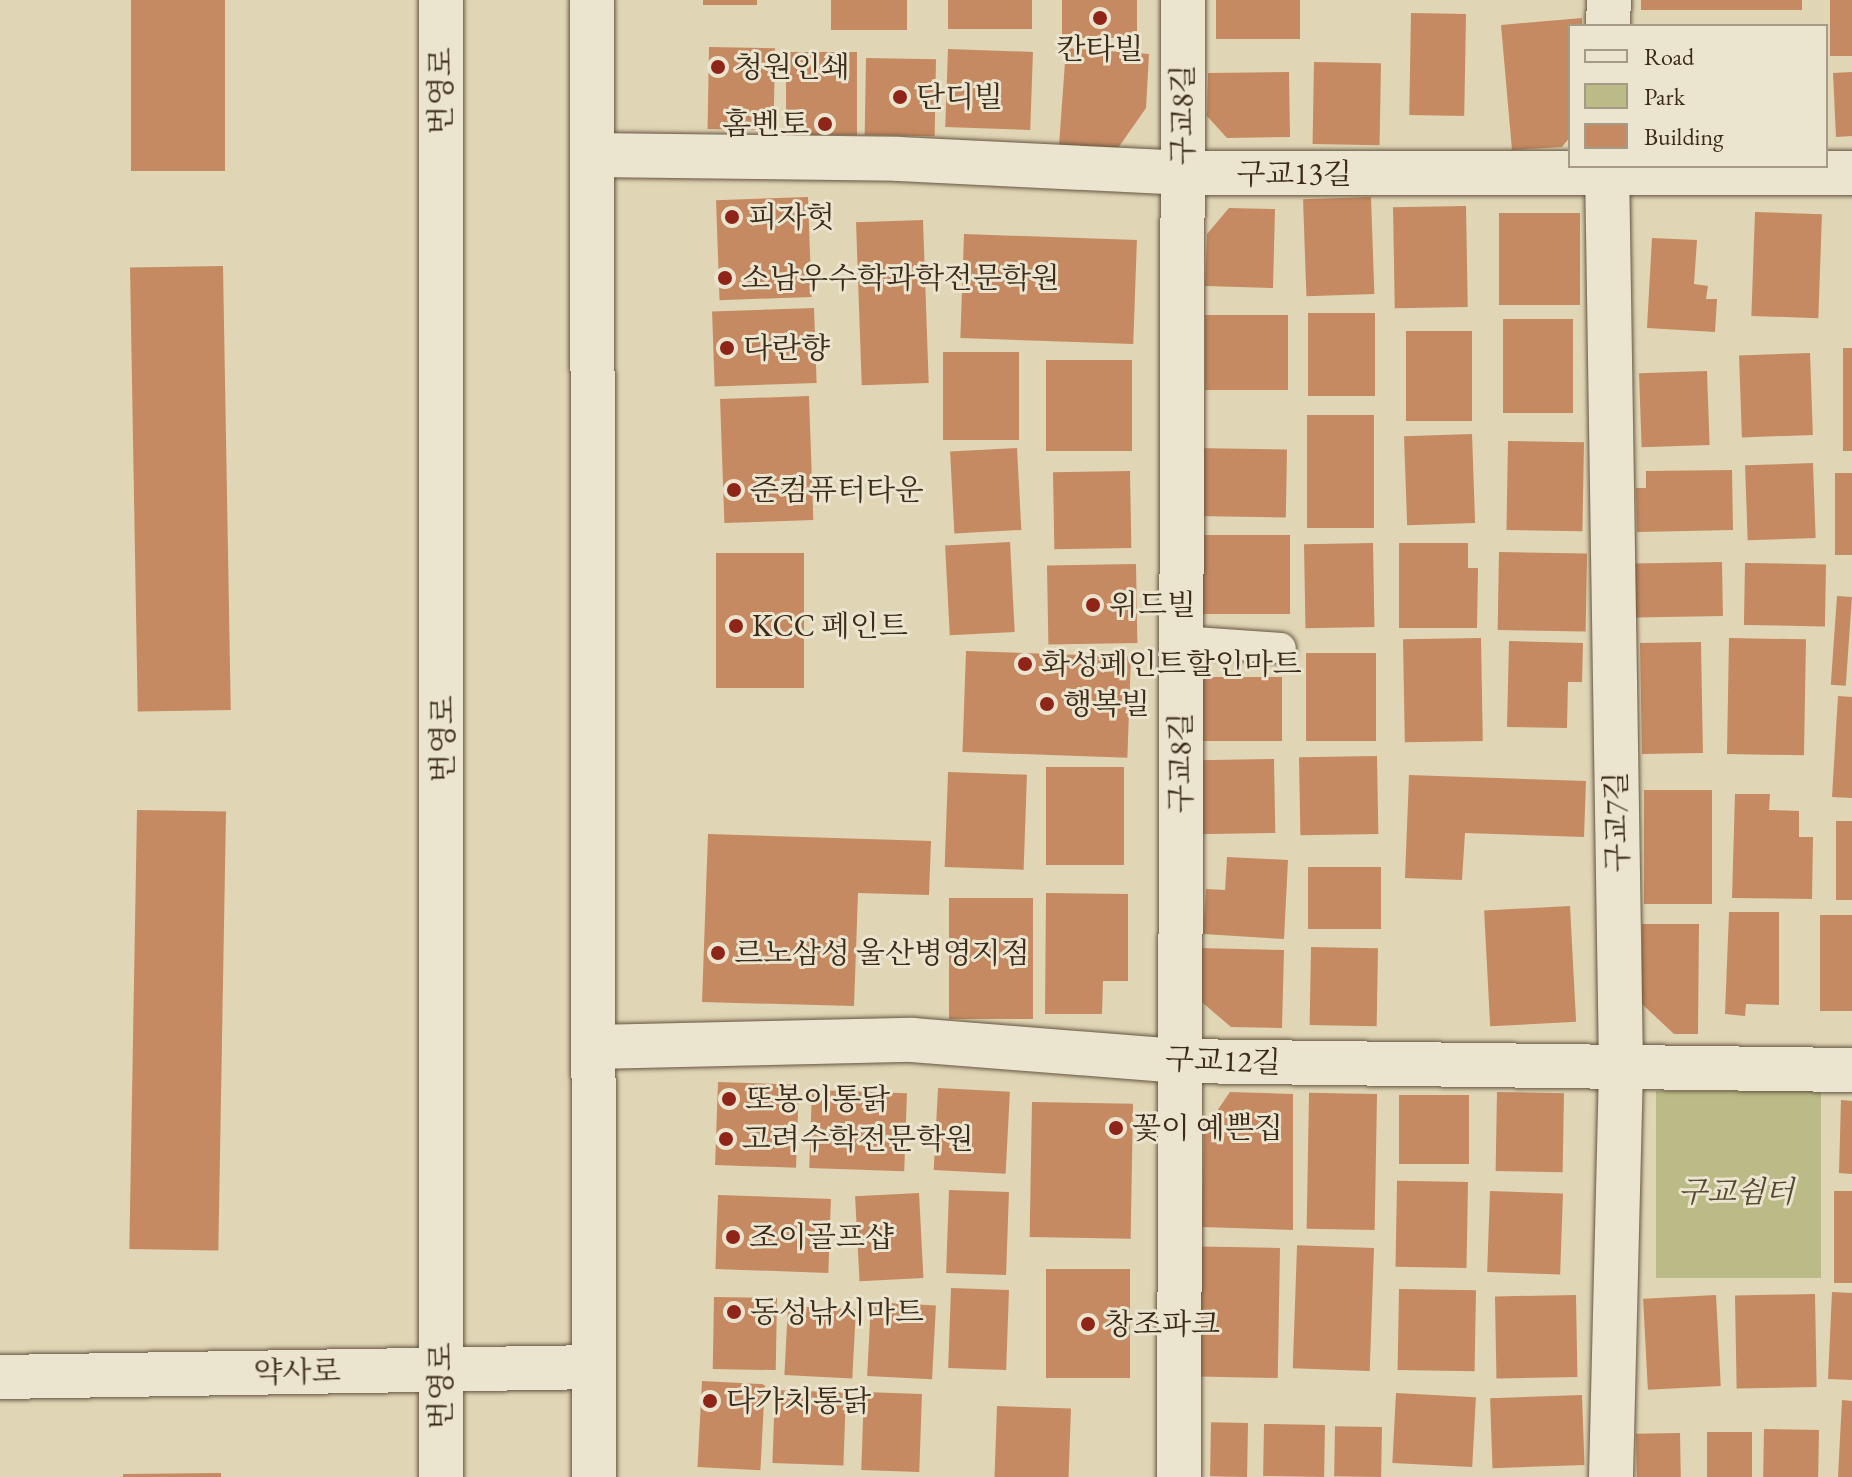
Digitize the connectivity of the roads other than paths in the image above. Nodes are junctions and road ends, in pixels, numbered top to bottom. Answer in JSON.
{"nodes":[{"id":1,"x":441,"y":0,"type":"edge"},
{"id":2,"x":592,"y":0,"type":"edge"},
{"id":3,"x":1183,"y":0,"type":"edge"},
{"id":4,"x":1609,"y":0,"type":"edge"},
{"id":5,"x":1608,"y":24,"type":"edge"},
{"id":6,"x":592,"y":155,"type":"junction"},
{"id":7,"x":1607,"y":171,"type":"edge"},
{"id":8,"x":1182,"y":173,"type":"junction"},
{"id":9,"x":1852,"y":173,"type":"edge"},
{"id":10,"x":1181,"y":641,"type":"junction"},
{"id":11,"x":1281,"y":648,"type":"dead end"},
{"id":12,"x":594,"y":1047,"type":"junction"},
{"id":13,"x":1180,"y":1061,"type":"junction"},
{"id":14,"x":1621,"y":1068,"type":"junction"},
{"id":15,"x":1852,"y":1070,"type":"edge"},
{"id":16,"x":594,"y":1367,"type":"junction"},
{"id":17,"x":441,"y":1370,"type":"junction"},
{"id":18,"x":0,"y":1377,"type":"edge"},
{"id":19,"x":441,"y":1477,"type":"edge"},
{"id":20,"x":594,"y":1477,"type":"edge"},
{"id":21,"x":1179,"y":1477,"type":"edge"},
{"id":22,"x":1611,"y":1477,"type":"edge"}],
"edges":[{"from":1,"to":17,"type":"street","name":"번영로"},
{"from":2,"to":6,"type":"street"},
{"from":3,"to":8,"type":"street","name":"구교8길"},
{"from":4,"to":5,"type":"street"},
{"from":6,"to":8,"type":"street","name":"구교13길"},
{"from":6,"to":12,"type":"street"},
{"from":7,"to":8,"type":"street","name":"구교13길"},
{"from":7,"to":9,"type":"street","name":"구교13길"},
{"from":7,"to":14,"type":"street","name":"구교7길"},
{"from":8,"to":10,"type":"street","name":"구교8길"},
{"from":10,"to":11,"type":"lane"},
{"from":10,"to":13,"type":"street","name":"구교8길"},
{"from":12,"to":13,"type":"street","name":"구교12길"},
{"from":12,"to":16,"type":"street"},
{"from":13,"to":14,"type":"street","name":"구교12길"},
{"from":13,"to":21,"type":"street","name":"구교8길"},
{"from":14,"to":15,"type":"street","name":"구교12길"},
{"from":14,"to":22,"type":"street","name":"구교7길"},
{"from":16,"to":17,"type":"street","name":"약사로"},
{"from":16,"to":20,"type":"street"},
{"from":17,"to":18,"type":"street","name":"약사로"},
{"from":17,"to":19,"type":"street","name":"번영로"}]}
